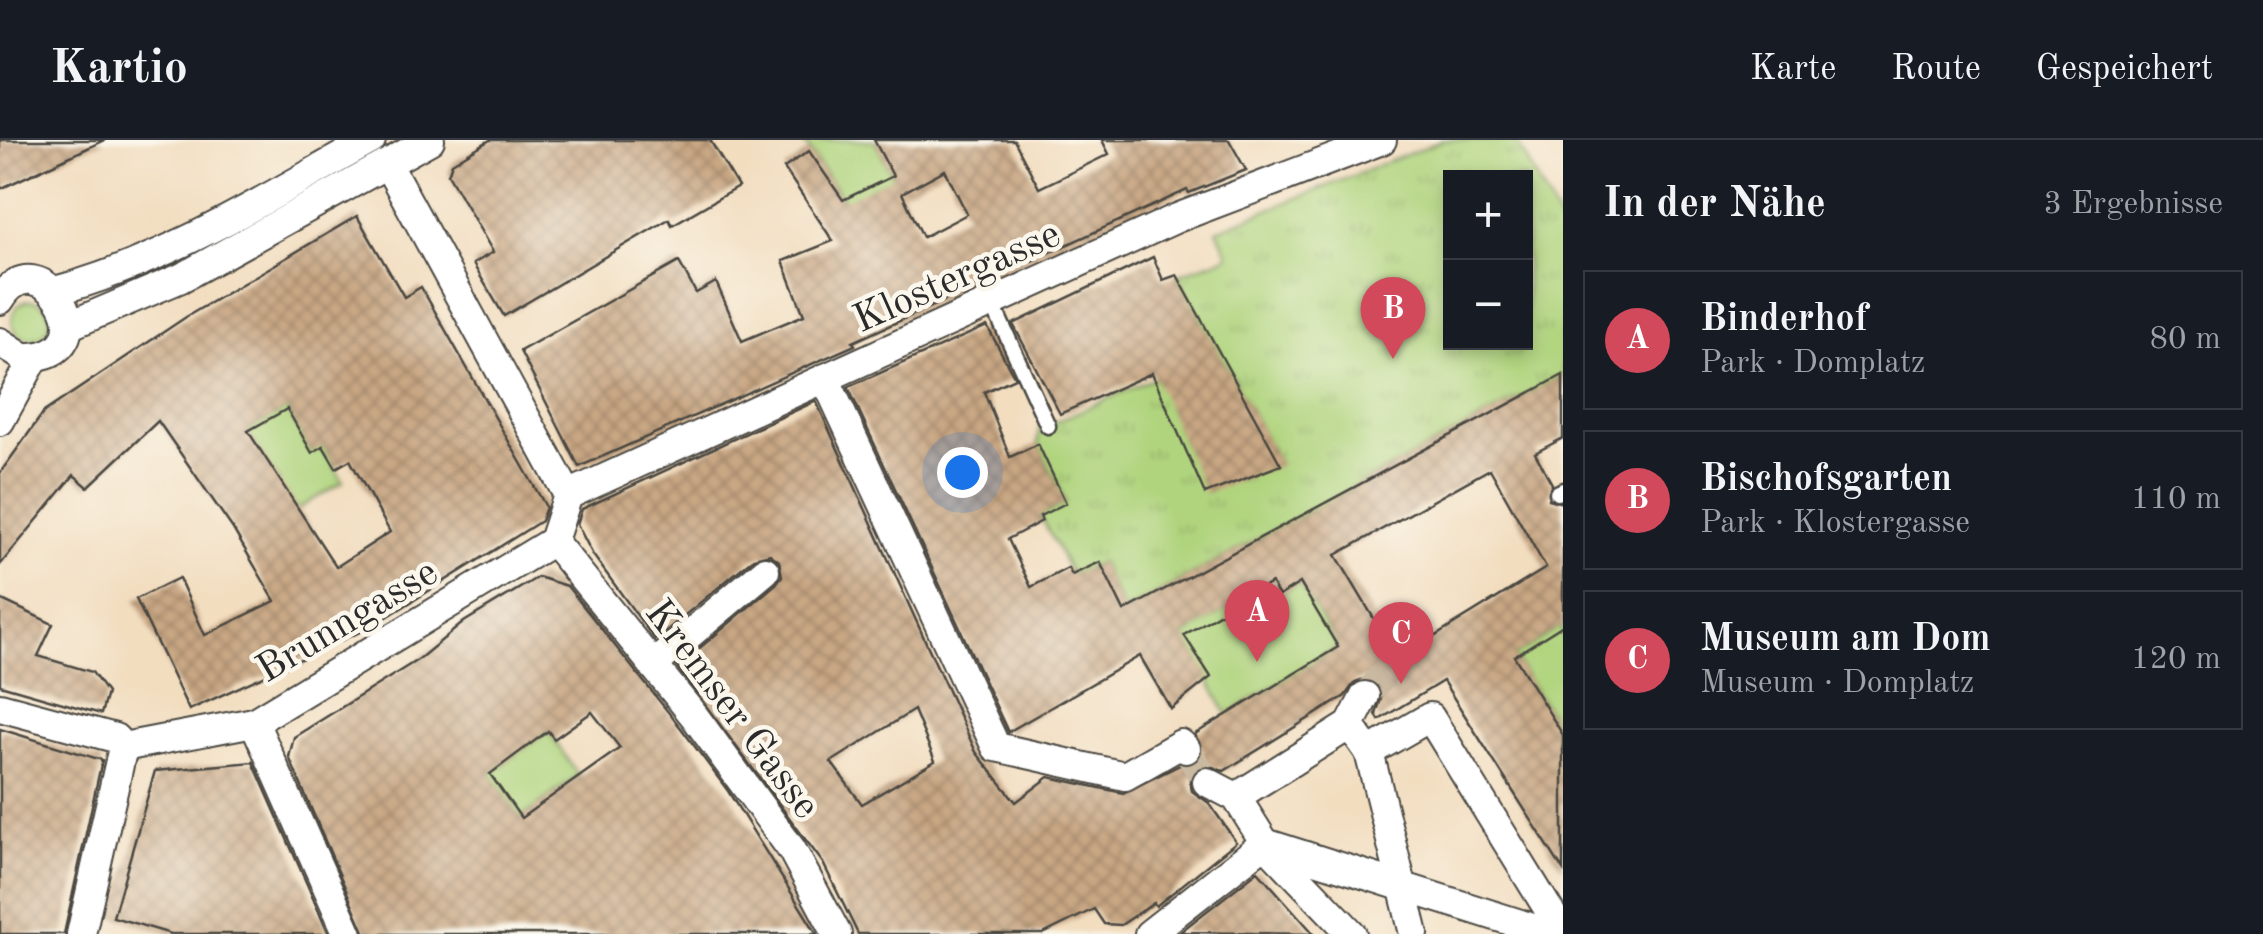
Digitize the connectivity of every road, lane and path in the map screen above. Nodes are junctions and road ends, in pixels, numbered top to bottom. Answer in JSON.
{"nodes":[{"id":1,"x":371,"y":140,"type":"edge"},
{"id":2,"x":430,"y":140,"type":"edge"},
{"id":3,"x":1376,"y":141,"type":"edge"},
{"id":4,"x":388,"y":165,"type":"junction"},
{"id":5,"x":7,"y":283,"type":"edge"},
{"id":6,"x":55,"y":291,"type":"junction"},
{"id":7,"x":992,"y":303,"type":"junction"},
{"id":8,"x":68,"y":326,"type":"junction"},
{"id":9,"x":1,"y":347,"type":"edge"},
{"id":10,"x":35,"y":357,"type":"junction"},
{"id":11,"x":825,"y":378,"type":"junction"},
{"id":12,"x":0,"y":421,"type":"edge"},
{"id":13,"x":1048,"y":426,"type":"dead end"},
{"id":14,"x":568,"y":495,"type":"junction"},
{"id":15,"x":553,"y":541,"type":"junction"},
{"id":16,"x":764,"y":570,"type":"dead end"},
{"id":17,"x":653,"y":665,"type":"junction"},
{"id":18,"x":1365,"y":696,"type":"tunnel mouth"},
{"id":19,"x":0,"y":707,"type":"edge"},
{"id":20,"x":254,"y":722,"type":"junction"},
{"id":21,"x":1350,"y":726,"type":"junction"},
{"id":22,"x":1186,"y":749,"type":"dead end"},
{"id":23,"x":1368,"y":752,"type":"junction"},
{"id":24,"x":123,"y":753,"type":"junction"},
{"id":25,"x":1208,"y":782,"type":"tunnel mouth"},
{"id":26,"x":1236,"y":798,"type":"junction"},
{"id":27,"x":1265,"y":843,"type":"junction"},
{"id":28,"x":1403,"y":890,"type":"junction"},
{"id":29,"x":1563,"y":933,"type":"edge"},
{"id":30,"x":82,"y":934,"type":"edge"},
{"id":31,"x":348,"y":934,"type":"edge"},
{"id":32,"x":837,"y":934,"type":"edge"},
{"id":33,"x":1148,"y":934,"type":"edge"},
{"id":34,"x":1352,"y":934,"type":"edge"},
{"id":35,"x":1414,"y":934,"type":"edge"},
{"id":36,"x":1552,"y":934,"type":"edge"}],
"edges":[{"from":1,"to":6,"type":"street"},
{"from":2,"to":4,"type":"street"},
{"from":3,"to":7,"type":"street","name":"Klostergasse"},
{"from":4,"to":8,"type":"street"},
{"from":4,"to":14,"type":"street"},
{"from":5,"to":6,"type":"street"},
{"from":6,"to":8,"type":"street"},
{"from":7,"to":11,"type":"street","name":"Klostergasse"},
{"from":7,"to":13,"type":"lane"},
{"from":8,"to":10,"type":"street"},
{"from":9,"to":10,"type":"street"},
{"from":10,"to":12,"type":"street"},
{"from":11,"to":14,"type":"street","name":"Klostergasse"},
{"from":11,"to":22,"type":"street"},
{"from":14,"to":15,"type":"street"},
{"from":15,"to":17,"type":"street","name":"Kremser Gasse"},
{"from":15,"to":20,"type":"street","name":"Brunngasse"},
{"from":16,"to":17,"type":"street"},
{"from":17,"to":32,"type":"street","name":"Kremser Gasse"},
{"from":18,"to":21,"type":"street"},
{"from":19,"to":24,"type":"street"},
{"from":20,"to":24,"type":"street","name":"Brunngasse"},
{"from":20,"to":31,"type":"street"},
{"from":21,"to":23,"type":"street"},
{"from":21,"to":26,"type":"street"},
{"from":23,"to":28,"type":"street"},
{"from":23,"to":29,"type":"street"},
{"from":24,"to":30,"type":"street"},
{"from":25,"to":26,"type":"street"},
{"from":26,"to":27,"type":"street"},
{"from":27,"to":28,"type":"street"},
{"from":27,"to":33,"type":"street"},
{"from":27,"to":34,"type":"street"},
{"from":28,"to":35,"type":"street"},
{"from":28,"to":36,"type":"street"}]}
